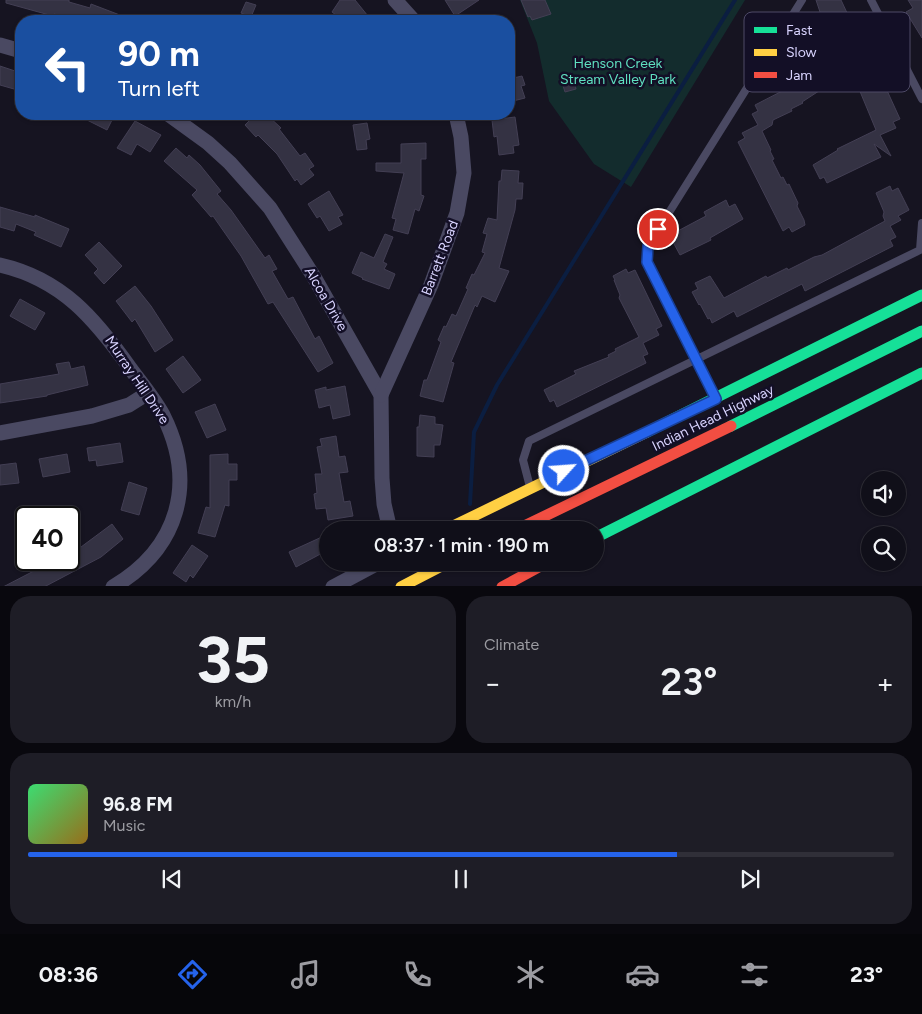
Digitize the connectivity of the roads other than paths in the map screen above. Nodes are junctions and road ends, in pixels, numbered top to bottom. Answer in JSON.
{"nodes":[{"id":1,"x":395,"y":0,"type":"edge"},
{"id":2,"x":802,"y":0,"type":"edge"},
{"id":3,"x":871,"y":0,"type":"edge"},
{"id":4,"x":794,"y":12,"type":"edge"},
{"id":5,"x":877,"y":12,"type":"edge"},
{"id":6,"x":409,"y":15,"type":"edge"},
{"id":7,"x":0,"y":45,"type":"edge"},
{"id":8,"x":15,"y":49,"type":"edge"},
{"id":9,"x":910,"y":76,"type":"edge"},
{"id":10,"x":744,"y":92,"type":"edge"},
{"id":11,"x":922,"y":99,"type":"edge"},
{"id":12,"x":176,"y":120,"type":"edge"},
{"id":13,"x":457,"y":120,"type":"edge"},
{"id":14,"x":922,"y":223,"type":"edge"},
{"id":15,"x":921,"y":252,"type":"edge"},
{"id":16,"x":0,"y":265,"type":"edge"},
{"id":17,"x":922,"y":295,"type":"edge"},
{"id":18,"x":922,"y":331,"type":"edge"},
{"id":19,"x":697,"y":359,"type":"junction"},
{"id":20,"x":922,"y":373,"type":"edge"},
{"id":21,"x":148,"y":393,"type":"junction"},
{"id":22,"x":381,"y":395,"type":"junction"},
{"id":23,"x":716,"y":399,"type":"junction"},
{"id":24,"x":0,"y":433,"type":"edge"},
{"id":25,"x":531,"y":488,"type":"junction"},
{"id":26,"x":388,"y":521,"type":"edge"},
{"id":27,"x":463,"y":521,"type":"edge"},
{"id":28,"x":535,"y":521,"type":"edge"},
{"id":29,"x":604,"y":533,"type":"edge"},
{"id":30,"x":362,"y":571,"type":"edge"},
{"id":31,"x":431,"y":571,"type":"edge"},
{"id":32,"x":531,"y":571,"type":"edge"},
{"id":33,"x":113,"y":586,"type":"edge"},
{"id":34,"x":333,"y":586,"type":"edge"},
{"id":35,"x":401,"y":586,"type":"edge"},
{"id":36,"x":502,"y":586,"type":"edge"}],
"edges":[{"from":1,"to":6,"type":"street"},
{"from":2,"to":4,"type":"lane"},
{"from":3,"to":5,"type":"lane"},
{"from":7,"to":8,"type":"street"},
{"from":9,"to":11,"type":"lane"},
{"from":10,"to":19,"type":"lane"},
{"from":12,"to":22,"type":"street","name":"Alcoa Drive"},
{"from":13,"to":22,"type":"street","name":"Barrett Road"},
{"from":14,"to":15,"type":"lane"},
{"from":15,"to":19,"type":"lane"},
{"from":16,"to":21,"type":"street","name":"Murray Hill Drive"},
{"from":17,"to":23,"type":"main road"},
{"from":18,"to":28,"type":"main road","name":"Indian Head Highway"},
{"from":19,"to":23,"type":"lane"},
{"from":19,"to":25,"type":"lane"},
{"from":20,"to":29,"type":"main road"},
{"from":21,"to":24,"type":"street"},
{"from":21,"to":33,"type":"street","name":"Murray Hill Drive"},
{"from":22,"to":26,"type":"street","name":"Alcoa Drive"},
{"from":23,"to":25,"type":"main road"},
{"from":25,"to":27,"type":"main road"},
{"from":30,"to":34,"type":"street"},
{"from":31,"to":35,"type":"main road"},
{"from":32,"to":36,"type":"main road"}]}
